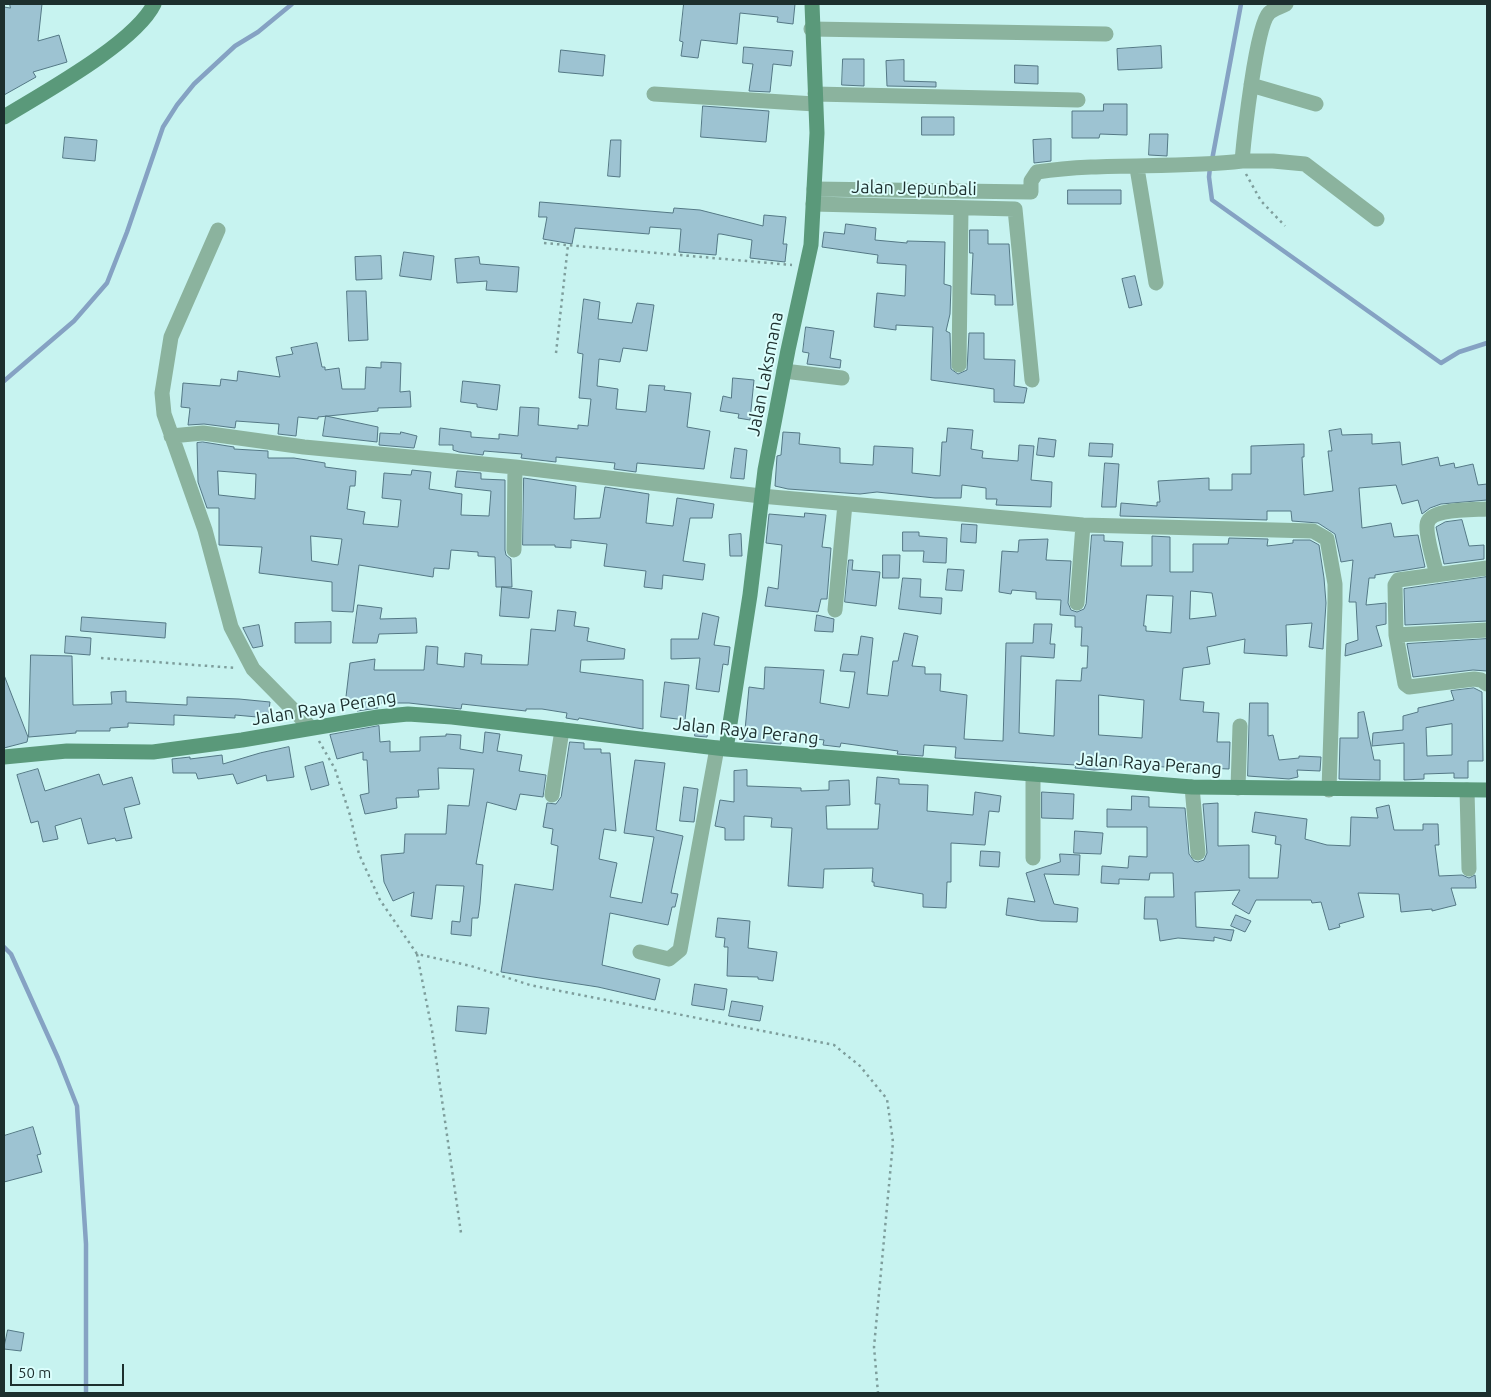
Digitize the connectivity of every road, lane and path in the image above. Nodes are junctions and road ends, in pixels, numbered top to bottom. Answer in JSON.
{"nodes":[{"id":1,"x":154,"y":4,"type":"edge"},
{"id":2,"x":812,"y":4,"type":"edge"},
{"id":3,"x":1286,"y":4,"type":"edge"},
{"id":4,"x":811,"y":29,"type":"junction"},
{"id":5,"x":1106,"y":34,"type":"dead end"},
{"id":6,"x":1251,"y":85,"type":"junction"},
{"id":7,"x":654,"y":94,"type":"dead end"},
{"id":8,"x":815,"y":99,"type":"junction"},
{"id":9,"x":1078,"y":100,"type":"dead end"},
{"id":10,"x":1316,"y":104,"type":"dead end"},
{"id":11,"x":4,"y":117,"type":"edge"},
{"id":12,"x":1242,"y":161,"type":"junction"},
{"id":13,"x":1137,"y":168,"type":"junction"},
{"id":14,"x":814,"y":189,"type":"junction"},
{"id":15,"x":813,"y":204,"type":"junction"},
{"id":16,"x":961,"y":208,"type":"junction"},
{"id":17,"x":1377,"y":219,"type":"dead end"},
{"id":18,"x":1285,"y":226,"type":"dead end"},
{"id":19,"x":218,"y":230,"type":"dead end"},
{"id":20,"x":544,"y":243,"type":"dead end"},
{"id":21,"x":568,"y":245,"type":"junction"},
{"id":22,"x":806,"y":266,"type":"junction"},
{"id":23,"x":1156,"y":283,"type":"dead end"},
{"id":24,"x":556,"y":353,"type":"dead end"},
{"id":25,"x":959,"y":366,"type":"dead end"},
{"id":26,"x":784,"y":371,"type":"junction"},
{"id":27,"x":842,"y":378,"type":"dead end"},
{"id":28,"x":1032,"y":380,"type":"dead end"},
{"id":29,"x":171,"y":436,"type":"junction"},
{"id":30,"x":516,"y":467,"type":"junction"},
{"id":31,"x":761,"y":496,"type":"junction"},
{"id":32,"x":846,"y":504,"type":"junction"},
{"id":33,"x":1487,"y":509,"type":"edge"},
{"id":34,"x":1083,"y":526,"type":"junction"},
{"id":35,"x":514,"y":550,"type":"dead end"},
{"id":36,"x":1487,"y":568,"type":"edge"},
{"id":37,"x":1437,"y":575,"type":"junction"},
{"id":38,"x":1077,"y":603,"type":"dead end"},
{"id":39,"x":835,"y":610,"type":"dead end"},
{"id":40,"x":1487,"y":630,"type":"edge"},
{"id":41,"x":1396,"y":636,"type":"junction"},
{"id":42,"x":101,"y":658,"type":"dead end"},
{"id":43,"x":253,"y":669,"type":"junction"},
{"id":44,"x":1487,"y":684,"type":"edge"},
{"id":45,"x":1240,"y":726,"type":"dead end"},
{"id":46,"x":310,"y":727,"type":"junction"},
{"id":47,"x":562,"y":730,"type":"junction"},
{"id":48,"x":721,"y":749,"type":"junction"},
{"id":49,"x":4,"y":757,"type":"edge"},
{"id":50,"x":1034,"y":774,"type":"junction"},
{"id":51,"x":1192,"y":787,"type":"junction"},
{"id":52,"x":1238,"y":788,"type":"junction"},
{"id":53,"x":1329,"y":790,"type":"junction"},
{"id":54,"x":1467,"y":790,"type":"junction"},
{"id":55,"x":1487,"y":790,"type":"edge"},
{"id":56,"x":552,"y":795,"type":"dead end"},
{"id":57,"x":1198,"y":853,"type":"dead end"},
{"id":58,"x":1033,"y":858,"type":"dead end"},
{"id":59,"x":1469,"y":869,"type":"dead end"},
{"id":60,"x":640,"y":952,"type":"dead end"},
{"id":61,"x":417,"y":954,"type":"junction"},
{"id":62,"x":461,"y":1232,"type":"dead end"},
{"id":63,"x":878,"y":1393,"type":"edge"}],
"edges":[{"from":1,"to":11,"type":"main road"},
{"from":2,"to":4,"type":"main road","name":"Jalan Laksmana"},
{"from":3,"to":6,"type":"street"},
{"from":4,"to":5,"type":"street"},
{"from":4,"to":8,"type":"main road","name":"Jalan Laksmana"},
{"from":6,"to":10,"type":"street"},
{"from":6,"to":12,"type":"street"},
{"from":7,"to":8,"type":"street"},
{"from":8,"to":9,"type":"street"},
{"from":8,"to":14,"type":"main road","name":"Jalan Laksmana"},
{"from":12,"to":13,"type":"street"},
{"from":12,"to":17,"type":"street"},
{"from":12,"to":18,"type":"path"},
{"from":13,"to":14,"type":"street"},
{"from":13,"to":23,"type":"street"},
{"from":14,"to":15,"type":"main road","name":"Jalan Laksmana"},
{"from":15,"to":16,"type":"street","name":"Jalan Jepunbali"},
{"from":15,"to":22,"type":"main road","name":"Jalan Laksmana"},
{"from":16,"to":25,"type":"street"},
{"from":16,"to":28,"type":"street","name":"Jalan Jepunbali"},
{"from":19,"to":29,"type":"street"},
{"from":20,"to":21,"type":"path"},
{"from":21,"to":22,"type":"path"},
{"from":21,"to":24,"type":"path"},
{"from":22,"to":26,"type":"main road","name":"Jalan Laksmana"},
{"from":26,"to":27,"type":"street"},
{"from":26,"to":31,"type":"main road","name":"Jalan Laksmana"},
{"from":29,"to":30,"type":"street"},
{"from":29,"to":43,"type":"street"},
{"from":30,"to":31,"type":"street"},
{"from":30,"to":35,"type":"street"},
{"from":31,"to":32,"type":"street"},
{"from":31,"to":48,"type":"main road","name":"Jalan Laksmana"},
{"from":32,"to":34,"type":"street"},
{"from":32,"to":39,"type":"street"},
{"from":33,"to":37,"type":"street"},
{"from":34,"to":38,"type":"street"},
{"from":34,"to":53,"type":"street"},
{"from":36,"to":37,"type":"street"},
{"from":37,"to":41,"type":"street"},
{"from":40,"to":41,"type":"street"},
{"from":41,"to":44,"type":"street"},
{"from":42,"to":43,"type":"path"},
{"from":43,"to":46,"type":"street"},
{"from":45,"to":52,"type":"street"},
{"from":46,"to":47,"type":"main road","name":"Jalan Raya Perang"},
{"from":46,"to":49,"type":"main road","name":"Jalan Raya Perang"},
{"from":46,"to":61,"type":"path"},
{"from":47,"to":48,"type":"main road","name":"Jalan Raya Perang"},
{"from":47,"to":56,"type":"street"},
{"from":48,"to":50,"type":"main road","name":"Jalan Raya Perang"},
{"from":48,"to":60,"type":"street"},
{"from":50,"to":51,"type":"main road","name":"Jalan Raya Perang"},
{"from":50,"to":58,"type":"street"},
{"from":51,"to":52,"type":"main road","name":"Jalan Raya Perang"},
{"from":51,"to":57,"type":"street"},
{"from":52,"to":53,"type":"main road","name":"Jalan Raya Perang"},
{"from":53,"to":54,"type":"main road","name":"Jalan Raya Perang"},
{"from":54,"to":55,"type":"main road","name":"Jalan Raya Perang"},
{"from":54,"to":59,"type":"street"},
{"from":61,"to":62,"type":"path"},
{"from":61,"to":63,"type":"path"}]}
